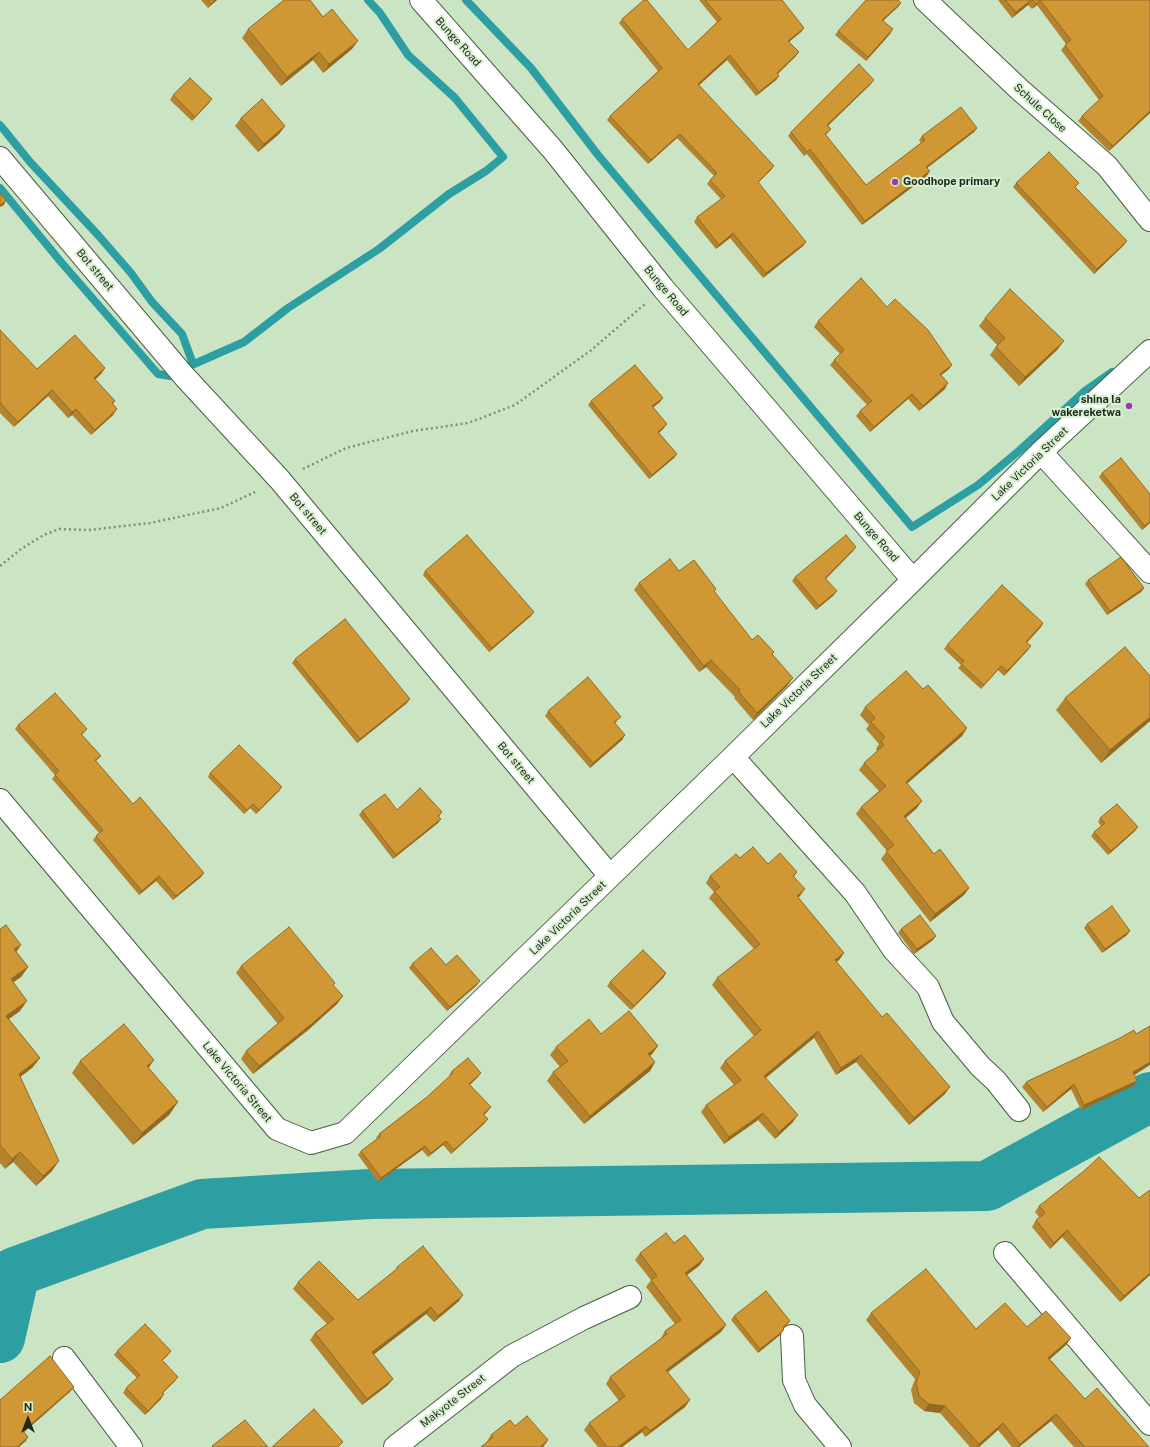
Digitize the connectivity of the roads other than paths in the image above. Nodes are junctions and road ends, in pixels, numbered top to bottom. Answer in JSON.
{"nodes":[{"id":1,"x":421,"y":0,"type":"edge"},
{"id":2,"x":925,"y":0,"type":"edge"},
{"id":3,"x":0,"y":158,"type":"edge"},
{"id":4,"x":1150,"y":220,"type":"edge"},
{"id":5,"x":1150,"y":351,"type":"edge"},
{"id":6,"x":1041,"y":452,"type":"junction"},
{"id":7,"x":1150,"y":572,"type":"edge"},
{"id":8,"x":913,"y":580,"type":"junction"},
{"id":9,"x":733,"y":756,"type":"junction"},
{"id":10,"x":0,"y":800,"type":"edge"},
{"id":11,"x":610,"y":876,"type":"junction"},
{"id":12,"x":1019,"y":1110,"type":"dead end"},
{"id":13,"x":1005,"y":1253,"type":"dead end"},
{"id":14,"x":630,"y":1298,"type":"dead end"},
{"id":15,"x":792,"y":1336,"type":"dead end"},
{"id":16,"x":64,"y":1358,"type":"dead end"},
{"id":17,"x":1150,"y":1424,"type":"edge"},
{"id":18,"x":131,"y":1447,"type":"edge"},
{"id":19,"x":395,"y":1447,"type":"edge"},
{"id":20,"x":840,"y":1447,"type":"edge"}],
"edges":[{"from":1,"to":8,"type":"street","name":"Bunge Road"},
{"from":2,"to":4,"type":"street","name":"Schule Close"},
{"from":3,"to":11,"type":"street","name":"Bot street"},
{"from":5,"to":6,"type":"street","name":"Lake Victoria Street"},
{"from":6,"to":7,"type":"street"},
{"from":6,"to":8,"type":"street","name":"Lake Victoria Street"},
{"from":8,"to":9,"type":"street","name":"Lake Victoria Street"},
{"from":9,"to":11,"type":"street","name":"Lake Victoria Street"},
{"from":9,"to":12,"type":"street"},
{"from":10,"to":11,"type":"street","name":"Lake Victoria Street"},
{"from":13,"to":17,"type":"street"},
{"from":14,"to":19,"type":"street","name":"Makyote Street"},
{"from":15,"to":20,"type":"street"},
{"from":16,"to":18,"type":"street"}]}
